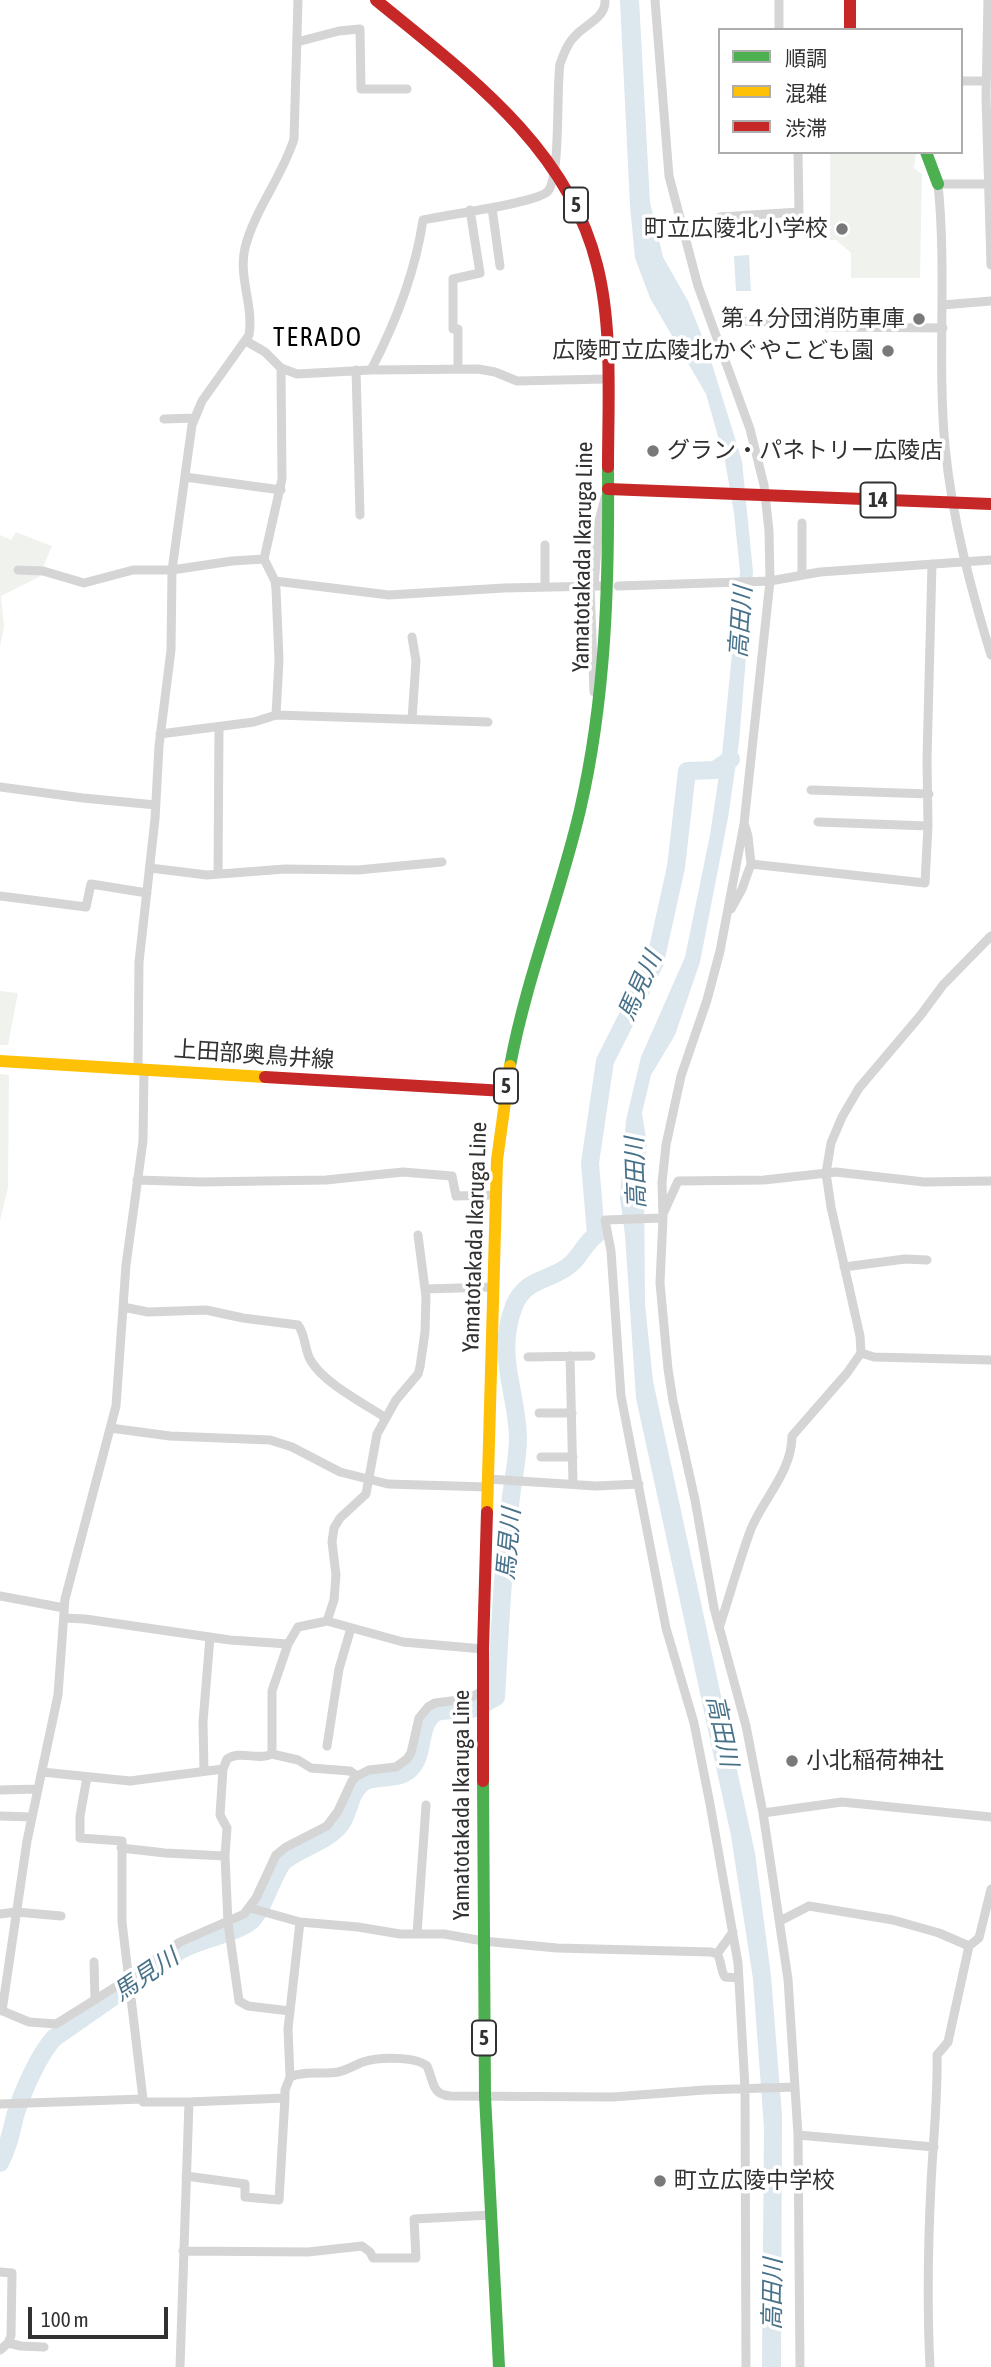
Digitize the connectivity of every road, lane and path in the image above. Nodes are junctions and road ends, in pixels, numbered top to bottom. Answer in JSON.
{"nodes":[{"id":1,"x":298,"y":0,"type":"edge"},
{"id":2,"x":376,"y":0,"type":"edge"},
{"id":3,"x":606,"y":0,"type":"edge"},
{"id":4,"x":655,"y":0,"type":"edge"},
{"id":5,"x":779,"y":0,"type":"edge"},
{"id":6,"x":850,"y":0,"type":"edge"},
{"id":7,"x":988,"y":0,"type":"edge"},
{"id":8,"x":779,"y":28,"type":"edge"},
{"id":9,"x":850,"y":28,"type":"edge"},
{"id":10,"x":297,"y":43,"type":"junction"},
{"id":11,"x":989,"y":46,"type":"edge"},
{"id":12,"x":963,"y":81,"type":"edge"},
{"id":13,"x":986,"y":81,"type":"junction"},
{"id":14,"x":407,"y":89,"type":"dead end"},
{"id":15,"x":797,"y":154,"type":"edge"},
{"id":16,"x":927,"y":154,"type":"edge"},
{"id":17,"x":555,"y":167,"type":"junction"},
{"id":18,"x":938,"y":184,"type":"junction"},
{"id":19,"x":989,"y":184,"type":"junction"},
{"id":20,"x":492,"y":208,"type":"junction"},
{"id":21,"x":470,"y":210,"type":"junction"},
{"id":22,"x":720,"y":217,"type":"dead end"},
{"id":23,"x":991,"y":232,"type":"edge"},
{"id":24,"x":991,"y":265,"type":"edge"},
{"id":25,"x":500,"y":266,"type":"dead end"},
{"id":26,"x":991,"y":301,"type":"edge"},
{"id":27,"x":942,"y":305,"type":"junction"},
{"id":28,"x":738,"y":321,"type":"dead end"},
{"id":29,"x":943,"y":328,"type":"junction"},
{"id":30,"x":246,"y":341,"type":"junction"},
{"id":31,"x":281,"y":368,"type":"junction"},
{"id":32,"x":458,"y":369,"type":"junction"},
{"id":33,"x":356,"y":370,"type":"junction"},
{"id":34,"x":371,"y":370,"type":"junction"},
{"id":35,"x":606,"y":379,"type":"junction"},
{"id":36,"x":195,"y":418,"type":"junction"},
{"id":37,"x":164,"y":419,"type":"dead end"},
{"id":38,"x":185,"y":477,"type":"junction"},
{"id":39,"x":608,"y":489,"type":"junction"},
{"id":40,"x":281,"y":490,"type":"junction"},
{"id":41,"x":766,"y":496,"type":"junction"},
{"id":42,"x":952,"y":503,"type":"junction"},
{"id":43,"x":991,"y":504,"type":"edge"},
{"id":44,"x":360,"y":515,"type":"dead end"},
{"id":45,"x":802,"y":523,"type":"dead end"},
{"id":46,"x":545,"y":545,"type":"dead end"},
{"id":47,"x":264,"y":559,"type":"junction"},
{"id":48,"x":964,"y":560,"type":"junction"},
{"id":49,"x":991,"y":560,"type":"edge"},
{"id":50,"x":932,"y":564,"type":"junction"},
{"id":51,"x":18,"y":569,"type":"dead end"},
{"id":52,"x":172,"y":570,"type":"junction"},
{"id":53,"x":802,"y":575,"type":"junction"},
{"id":54,"x":275,"y":581,"type":"junction"},
{"id":55,"x":770,"y":581,"type":"junction"},
{"id":56,"x":595,"y":586,"type":"junction"},
{"id":57,"x":618,"y":586,"type":"dead end"},
{"id":58,"x":545,"y":587,"type":"junction"},
{"id":59,"x":412,"y":637,"type":"dead end"},
{"id":60,"x":991,"y":655,"type":"edge"},
{"id":61,"x":276,"y":715,"type":"junction"},
{"id":62,"x":412,"y":719,"type":"junction"},
{"id":63,"x":488,"y":722,"type":"dead end"},
{"id":64,"x":596,"y":725,"type":"junction"},
{"id":65,"x":219,"y":727,"type":"junction"},
{"id":66,"x":160,"y":734,"type":"junction"},
{"id":67,"x":0,"y":786,"type":"edge"},
{"id":68,"x":811,"y":790,"type":"dead end"},
{"id":69,"x":929,"y":794,"type":"junction"},
{"id":70,"x":156,"y":805,"type":"junction"},
{"id":71,"x":818,"y":822,"type":"dead end"},
{"id":72,"x":744,"y":824,"type":"junction"},
{"id":73,"x":928,"y":826,"type":"junction"},
{"id":74,"x":442,"y":862,"type":"dead end"},
{"id":75,"x":751,"y":864,"type":"junction"},
{"id":76,"x":150,"y":868,"type":"junction"},
{"id":77,"x":218,"y":874,"type":"junction"},
{"id":78,"x":147,"y":893,"type":"junction"},
{"id":79,"x":0,"y":895,"type":"edge"},
{"id":80,"x":729,"y":912,"type":"junction"},
{"id":81,"x":991,"y":936,"type":"edge"},
{"id":82,"x":0,"y":1061,"type":"edge"},
{"id":83,"x":141,"y":1069,"type":"junction"},
{"id":84,"x":505,"y":1091,"type":"junction"},
{"id":85,"x":826,"y":1173,"type":"junction"},
{"id":86,"x":137,"y":1180,"type":"junction"},
{"id":87,"x":991,"y":1181,"type":"edge"},
{"id":88,"x":495,"y":1195,"type":"junction"},
{"id":89,"x":661,"y":1217,"type":"junction"},
{"id":90,"x":418,"y":1235,"type":"dead end"},
{"id":91,"x":927,"y":1260,"type":"dead end"},
{"id":92,"x":844,"y":1267,"type":"junction"},
{"id":93,"x":493,"y":1287,"type":"junction"},
{"id":94,"x":425,"y":1289,"type":"junction"},
{"id":95,"x":123,"y":1307,"type":"junction"},
{"id":96,"x":861,"y":1353,"type":"junction"},
{"id":97,"x":570,"y":1356,"type":"junction"},
{"id":98,"x":591,"y":1356,"type":"dead end"},
{"id":99,"x":528,"y":1357,"type":"dead end"},
{"id":100,"x":991,"y":1360,"type":"edge"},
{"id":101,"x":539,"y":1413,"type":"dead end"},
{"id":102,"x":572,"y":1413,"type":"junction"},
{"id":103,"x":386,"y":1418,"type":"junction"},
{"id":104,"x":110,"y":1428,"type":"junction"},
{"id":105,"x":541,"y":1457,"type":"dead end"},
{"id":106,"x":573,"y":1457,"type":"junction"},
{"id":107,"x":368,"y":1479,"type":"junction"},
{"id":108,"x":487,"y":1483,"type":"junction"},
{"id":109,"x":639,"y":1484,"type":"junction"},
{"id":110,"x":573,"y":1485,"type":"junction"},
{"id":111,"x":0,"y":1596,"type":"edge"},
{"id":112,"x":64,"y":1613,"type":"junction"},
{"id":113,"x":327,"y":1621,"type":"junction"},
{"id":114,"x":351,"y":1628,"type":"junction"},
{"id":115,"x":719,"y":1629,"type":"junction"},
{"id":116,"x":210,"y":1637,"type":"junction"},
{"id":117,"x":288,"y":1644,"type":"junction"},
{"id":118,"x":484,"y":1649,"type":"junction"},
{"id":119,"x":483,"y":1693,"type":"junction"},
{"id":120,"x":327,"y":1746,"type":"dead end"},
{"id":121,"x":272,"y":1754,"type":"junction"},
{"id":122,"x":223,"y":1769,"type":"junction"},
{"id":123,"x":204,"y":1771,"type":"junction"},
{"id":124,"x":42,"y":1772,"type":"junction"},
{"id":125,"x":357,"y":1776,"type":"junction"},
{"id":126,"x":87,"y":1777,"type":"junction"},
{"id":127,"x":38,"y":1789,"type":"junction"},
{"id":128,"x":0,"y":1790,"type":"edge"},
{"id":129,"x":426,"y":1805,"type":"dead end"},
{"id":130,"x":763,"y":1813,"type":"junction"},
{"id":131,"x":0,"y":1816,"type":"edge"},
{"id":132,"x":32,"y":1817,"type":"junction"},
{"id":133,"x":991,"y":1817,"type":"edge"},
{"id":134,"x":121,"y":1848,"type":"junction"},
{"id":135,"x":225,"y":1857,"type":"junction"},
{"id":136,"x":991,"y":1889,"type":"edge"},
{"id":137,"x":256,"y":1910,"type":"junction"},
{"id":138,"x":16,"y":1912,"type":"junction"},
{"id":139,"x":0,"y":1914,"type":"edge"},
{"id":140,"x":61,"y":1916,"type":"dead end"},
{"id":141,"x":780,"y":1921,"type":"junction"},
{"id":142,"x":300,"y":1922,"type":"junction"},
{"id":143,"x":229,"y":1928,"type":"junction"},
{"id":144,"x":733,"y":1932,"type":"junction"},
{"id":145,"x":417,"y":1934,"type":"junction"},
{"id":146,"x":483,"y":1941,"type":"junction"},
{"id":147,"x":969,"y":1946,"type":"junction"},
{"id":148,"x":717,"y":1954,"type":"junction"},
{"id":149,"x":94,"y":1962,"type":"dead end"},
{"id":150,"x":739,"y":1978,"type":"junction"},
{"id":151,"x":129,"y":1985,"type":"junction"},
{"id":152,"x":95,"y":2000,"type":"junction"},
{"id":153,"x":1,"y":2010,"type":"edge"},
{"id":154,"x":290,"y":2011,"type":"junction"},
{"id":155,"x":290,"y":2077,"type":"junction"},
{"id":156,"x":794,"y":2087,"type":"junction"},
{"id":157,"x":746,"y":2089,"type":"junction"},
{"id":158,"x":485,"y":2096,"type":"junction"},
{"id":159,"x":285,"y":2098,"type":"junction"},
{"id":160,"x":143,"y":2099,"type":"junction"},
{"id":161,"x":189,"y":2102,"type":"junction"},
{"id":162,"x":0,"y":2104,"type":"edge"},
{"id":163,"x":798,"y":2135,"type":"junction"},
{"id":164,"x":934,"y":2147,"type":"junction"},
{"id":165,"x":186,"y":2176,"type":"junction"},
{"id":166,"x":491,"y":2215,"type":"junction"},
{"id":167,"x":183,"y":2251,"type":"junction"},
{"id":168,"x":0,"y":2272,"type":"edge"},
{"id":169,"x":0,"y":2304,"type":"edge"},
{"id":170,"x":11,"y":2304,"type":"junction"},
{"id":171,"x":8,"y":2343,"type":"junction"},
{"id":172,"x":44,"y":2347,"type":"dead end"},
{"id":173,"x":0,"y":2350,"type":"edge"},
{"id":174,"x":180,"y":2367,"type":"edge"},
{"id":175,"x":499,"y":2367,"type":"edge"},
{"id":176,"x":746,"y":2367,"type":"edge"},
{"id":177,"x":800,"y":2367,"type":"edge"},
{"id":178,"x":930,"y":2367,"type":"edge"}],
"edges":[{"from":1,"to":10,"type":"street"},
{"from":2,"to":17,"type":"main road","name":"Yamatotakada Ikaruga Line","number":"5"},
{"from":3,"to":17,"type":"street"},
{"from":4,"to":41,"type":"street"},
{"from":5,"to":8,"type":"street"},
{"from":6,"to":9,"type":"main road"},
{"from":7,"to":11,"type":"street"},
{"from":10,"to":14,"type":"street"},
{"from":10,"to":30,"type":"street"},
{"from":11,"to":13,"type":"street"},
{"from":12,"to":13,"type":"street"},
{"from":13,"to":19,"type":"street"},
{"from":15,"to":22,"type":"street"},
{"from":16,"to":18,"type":"main road"},
{"from":17,"to":20,"type":"street"},
{"from":17,"to":35,"type":"main road","name":"Yamatotakada Ikaruga Line","number":"5"},
{"from":18,"to":19,"type":"street"},
{"from":18,"to":27,"type":"street"},
{"from":19,"to":23,"type":"street"},
{"from":20,"to":21,"type":"street"},
{"from":20,"to":25,"type":"street"},
{"from":21,"to":32,"type":"street"},
{"from":21,"to":34,"type":"street"},
{"from":23,"to":24,"type":"street"},
{"from":26,"to":27,"type":"street"},
{"from":27,"to":29,"type":"street"},
{"from":28,"to":29,"type":"street"},
{"from":29,"to":42,"type":"street"},
{"from":30,"to":31,"type":"street"},
{"from":30,"to":36,"type":"street"},
{"from":31,"to":33,"type":"street"},
{"from":31,"to":40,"type":"street"},
{"from":32,"to":34,"type":"street"},
{"from":32,"to":35,"type":"street"},
{"from":33,"to":34,"type":"street"},
{"from":33,"to":44,"type":"street"},
{"from":35,"to":39,"type":"main road","name":"Yamatotakada Ikaruga Line","number":"5"},
{"from":36,"to":37,"type":"street"},
{"from":36,"to":38,"type":"street"},
{"from":38,"to":40,"type":"street"},
{"from":38,"to":52,"type":"street"},
{"from":39,"to":41,"type":"main road","number":"14"},
{"from":39,"to":56,"type":"street"},
{"from":39,"to":64,"type":"main road","name":"Yamatotakada Ikaruga Line","number":"5"},
{"from":40,"to":47,"type":"street"},
{"from":41,"to":42,"type":"main road","number":"14"},
{"from":41,"to":55,"type":"street"},
{"from":42,"to":43,"type":"main road","number":"14"},
{"from":42,"to":48,"type":"street"},
{"from":45,"to":53,"type":"street"},
{"from":46,"to":58,"type":"street"},
{"from":47,"to":52,"type":"street"},
{"from":47,"to":54,"type":"street"},
{"from":48,"to":49,"type":"street"},
{"from":48,"to":50,"type":"street"},
{"from":48,"to":60,"type":"street"},
{"from":50,"to":53,"type":"street"},
{"from":50,"to":69,"type":"street"},
{"from":51,"to":52,"type":"street"},
{"from":52,"to":66,"type":"street"},
{"from":53,"to":55,"type":"street"},
{"from":54,"to":58,"type":"street"},
{"from":54,"to":61,"type":"street"},
{"from":55,"to":57,"type":"street"},
{"from":55,"to":72,"type":"street"},
{"from":56,"to":58,"type":"street"},
{"from":56,"to":64,"type":"street"},
{"from":59,"to":62,"type":"street"},
{"from":61,"to":62,"type":"street"},
{"from":61,"to":65,"type":"street"},
{"from":62,"to":63,"type":"street"},
{"from":64,"to":84,"type":"main road","name":"Yamatotakada Ikaruga Line","number":"5"},
{"from":65,"to":66,"type":"street"},
{"from":65,"to":77,"type":"street"},
{"from":66,"to":70,"type":"street"},
{"from":67,"to":70,"type":"street"},
{"from":68,"to":69,"type":"street"},
{"from":69,"to":73,"type":"street"},
{"from":70,"to":76,"type":"street"},
{"from":71,"to":73,"type":"street"},
{"from":72,"to":75,"type":"street"},
{"from":72,"to":80,"type":"street"},
{"from":73,"to":75,"type":"street"},
{"from":74,"to":77,"type":"street"},
{"from":75,"to":80,"type":"street"},
{"from":76,"to":77,"type":"street"},
{"from":76,"to":78,"type":"street"},
{"from":78,"to":79,"type":"street"},
{"from":78,"to":83,"type":"street"},
{"from":80,"to":89,"type":"street"},
{"from":81,"to":85,"type":"street"},
{"from":82,"to":83,"type":"main road","name":"上田部奥鳥井線"},
{"from":83,"to":84,"type":"main road","name":"上田部奥鳥井線"},
{"from":83,"to":86,"type":"street"},
{"from":84,"to":88,"type":"main road","name":"Yamatotakada Ikaruga Line","number":"5"},
{"from":85,"to":87,"type":"street"},
{"from":85,"to":89,"type":"street"},
{"from":85,"to":92,"type":"street"},
{"from":86,"to":88,"type":"street"},
{"from":86,"to":95,"type":"street"},
{"from":88,"to":93,"type":"main road","name":"Yamatotakada Ikaruga Line","number":"5"},
{"from":89,"to":109,"type":"street"},
{"from":89,"to":115,"type":"street"},
{"from":90,"to":94,"type":"street"},
{"from":91,"to":92,"type":"street"},
{"from":92,"to":96,"type":"street"},
{"from":93,"to":94,"type":"street"},
{"from":93,"to":108,"type":"main road","name":"Yamatotakada Ikaruga Line","number":"5"},
{"from":94,"to":103,"type":"street"},
{"from":95,"to":103,"type":"street"},
{"from":95,"to":104,"type":"street"},
{"from":96,"to":100,"type":"street"},
{"from":96,"to":115,"type":"street"},
{"from":97,"to":98,"type":"street"},
{"from":97,"to":99,"type":"street"},
{"from":97,"to":102,"type":"street"},
{"from":101,"to":102,"type":"street"},
{"from":102,"to":106,"type":"street"},
{"from":103,"to":107,"type":"street"},
{"from":104,"to":107,"type":"street"},
{"from":104,"to":112,"type":"street"},
{"from":105,"to":106,"type":"street"},
{"from":106,"to":110,"type":"street"},
{"from":107,"to":108,"type":"street"},
{"from":107,"to":113,"type":"street"},
{"from":108,"to":110,"type":"street"},
{"from":108,"to":118,"type":"main road","name":"Yamatotakada Ikaruga Line","number":"5"},
{"from":109,"to":110,"type":"street"},
{"from":109,"to":144,"type":"street"},
{"from":111,"to":112,"type":"street"},
{"from":112,"to":116,"type":"street"},
{"from":112,"to":124,"type":"street"},
{"from":113,"to":114,"type":"street"},
{"from":113,"to":117,"type":"street"},
{"from":114,"to":118,"type":"street"},
{"from":114,"to":120,"type":"street"},
{"from":115,"to":130,"type":"street"},
{"from":116,"to":117,"type":"street"},
{"from":116,"to":123,"type":"street"},
{"from":117,"to":121,"type":"street"},
{"from":118,"to":119,"type":"main road","name":"Yamatotakada Ikaruga Line","number":"5"},
{"from":119,"to":125,"type":"street"},
{"from":119,"to":146,"type":"main road","name":"Yamatotakada Ikaruga Line","number":"5"},
{"from":121,"to":122,"type":"street"},
{"from":121,"to":125,"type":"street"},
{"from":122,"to":123,"type":"street"},
{"from":122,"to":135,"type":"street"},
{"from":123,"to":126,"type":"street"},
{"from":124,"to":126,"type":"street"},
{"from":124,"to":127,"type":"street"},
{"from":125,"to":137,"type":"street"},
{"from":126,"to":134,"type":"street"},
{"from":127,"to":128,"type":"street"},
{"from":127,"to":132,"type":"street"},
{"from":129,"to":145,"type":"street"},
{"from":130,"to":133,"type":"street"},
{"from":130,"to":141,"type":"street"},
{"from":131,"to":132,"type":"street"},
{"from":132,"to":138,"type":"street"},
{"from":134,"to":135,"type":"street"},
{"from":134,"to":151,"type":"street"},
{"from":135,"to":143,"type":"street"},
{"from":136,"to":147,"type":"street"},
{"from":137,"to":142,"type":"street"},
{"from":137,"to":143,"type":"street"},
{"from":138,"to":139,"type":"street"},
{"from":138,"to":140,"type":"street"},
{"from":138,"to":153,"type":"street"},
{"from":141,"to":147,"type":"street"},
{"from":141,"to":156,"type":"street"},
{"from":142,"to":145,"type":"street"},
{"from":142,"to":154,"type":"street"},
{"from":143,"to":151,"type":"street"},
{"from":143,"to":154,"type":"street"},
{"from":144,"to":148,"type":"street"},
{"from":144,"to":150,"type":"street"},
{"from":145,"to":146,"type":"street"},
{"from":146,"to":148,"type":"street"},
{"from":146,"to":158,"type":"main road","name":"Yamatotakada Ikaruga Line","number":"5"},
{"from":147,"to":164,"type":"street"},
{"from":148,"to":150,"type":"street"},
{"from":149,"to":152,"type":"street"},
{"from":150,"to":157,"type":"street"},
{"from":151,"to":152,"type":"street"},
{"from":151,"to":160,"type":"street"},
{"from":152,"to":153,"type":"street"},
{"from":154,"to":155,"type":"street"},
{"from":155,"to":158,"type":"street"},
{"from":155,"to":159,"type":"street"},
{"from":156,"to":157,"type":"street"},
{"from":156,"to":163,"type":"street"},
{"from":157,"to":158,"type":"street"},
{"from":157,"to":176,"type":"street"},
{"from":158,"to":166,"type":"main road","name":"Yamatotakada Ikaruga Line","number":"5"},
{"from":159,"to":161,"type":"street"},
{"from":159,"to":165,"type":"street"},
{"from":160,"to":161,"type":"street"},
{"from":160,"to":162,"type":"street"},
{"from":161,"to":165,"type":"street"},
{"from":163,"to":164,"type":"street"},
{"from":163,"to":177,"type":"street"},
{"from":164,"to":178,"type":"street"},
{"from":165,"to":167,"type":"street"},
{"from":166,"to":167,"type":"street"},
{"from":166,"to":175,"type":"main road","name":"Yamatotakada Ikaruga Line","number":"5"},
{"from":167,"to":174,"type":"street"},
{"from":168,"to":170,"type":"street"},
{"from":169,"to":170,"type":"street"},
{"from":170,"to":171,"type":"street"},
{"from":171,"to":172,"type":"street"},
{"from":171,"to":173,"type":"street"}]}
